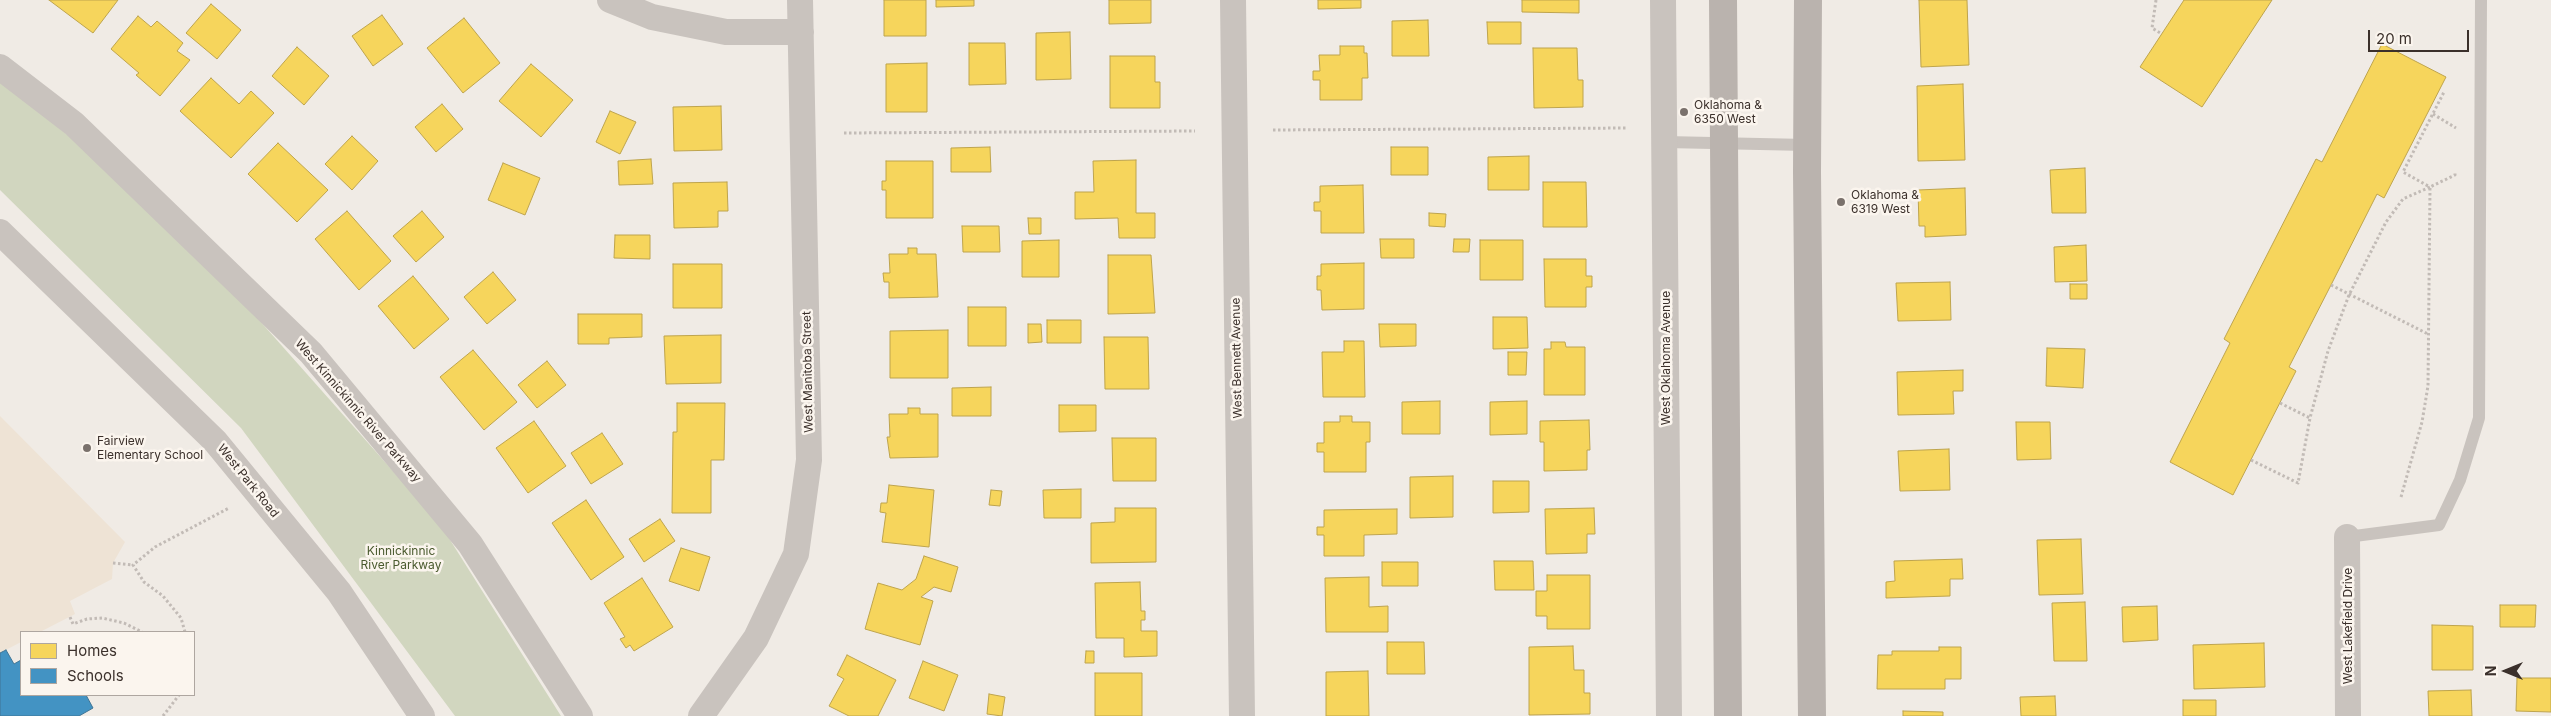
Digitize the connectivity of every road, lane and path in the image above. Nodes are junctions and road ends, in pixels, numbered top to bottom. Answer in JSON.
{"nodes":[{"id":1,"x":610,"y":0,"type":"edge"},
{"id":2,"x":800,"y":0,"type":"edge"},
{"id":3,"x":1233,"y":0,"type":"edge"},
{"id":4,"x":1663,"y":0,"type":"edge"},
{"id":5,"x":1723,"y":0,"type":"edge"},
{"id":6,"x":1808,"y":0,"type":"edge"},
{"id":7,"x":2156,"y":0,"type":"edge"},
{"id":8,"x":2481,"y":0,"type":"edge"},
{"id":9,"x":801,"y":32,"type":"junction"},
{"id":10,"x":2162,"y":34,"type":"dead end"},
{"id":11,"x":0,"y":66,"type":"edge"},
{"id":12,"x":2444,"y":92,"type":"dead end"},
{"id":13,"x":2433,"y":114,"type":"junction"},
{"id":14,"x":2456,"y":118,"type":"dead end"},
{"id":15,"x":1628,"y":128,"type":"dead end"},
{"id":16,"x":2456,"y":128,"type":"junction"},
{"id":17,"x":1273,"y":130,"type":"dead end"},
{"id":18,"x":1194,"y":131,"type":"dead end"},
{"id":19,"x":844,"y":133,"type":"dead end"},
{"id":20,"x":2456,"y":137,"type":"dead end"},
{"id":21,"x":1665,"y":142,"type":"junction"},
{"id":22,"x":1724,"y":145,"type":"junction"},
{"id":23,"x":1807,"y":145,"type":"junction"},
{"id":24,"x":2456,"y":166,"type":"dead end"},
{"id":25,"x":2430,"y":187,"type":"junction"},
{"id":26,"x":0,"y":232,"type":"edge"},
{"id":27,"x":2331,"y":285,"type":"dead end"},
{"id":28,"x":2349,"y":295,"type":"junction"},
{"id":29,"x":2428,"y":334,"type":"junction"},
{"id":30,"x":2280,"y":403,"type":"dead end"},
{"id":31,"x":2310,"y":418,"type":"junction"},
{"id":32,"x":2251,"y":460,"type":"dead end"},
{"id":33,"x":2401,"y":497,"type":"dead end"},
{"id":34,"x":229,"y":508,"type":"dead end"},
{"id":35,"x":2347,"y":537,"type":"joint"},
{"id":36,"x":113,"y":563,"type":"dead end"},
{"id":37,"x":133,"y":565,"type":"junction"},
{"id":38,"x":70,"y":617,"type":"dead end"},
{"id":39,"x":140,"y":631,"type":"edge"},
{"id":40,"x":185,"y":631,"type":"edge"},
{"id":41,"x":178,"y":696,"type":"edge"},
{"id":42,"x":164,"y":716,"type":"edge"},
{"id":43,"x":422,"y":716,"type":"edge"},
{"id":44,"x":580,"y":716,"type":"edge"},
{"id":45,"x":701,"y":716,"type":"edge"},
{"id":46,"x":1242,"y":716,"type":"edge"},
{"id":47,"x":1669,"y":716,"type":"edge"},
{"id":48,"x":1728,"y":716,"type":"edge"},
{"id":49,"x":1812,"y":716,"type":"edge"},
{"id":50,"x":2348,"y":716,"type":"edge"}],
"edges":[{"from":1,"to":9,"type":"street"},
{"from":2,"to":9,"type":"street","name":"West Manitoba Street"},
{"from":3,"to":46,"type":"street","name":"West Bennett Avenue"},
{"from":4,"to":21,"type":"street","name":"West Oklahoma Avenue"},
{"from":5,"to":22,"type":"main road"},
{"from":6,"to":23,"type":"main road"},
{"from":7,"to":10,"type":"path"},
{"from":8,"to":35,"type":"lane"},
{"from":9,"to":45,"type":"street","name":"West Manitoba Street"},
{"from":11,"to":44,"type":"street","name":"West Kinnickinnic River Parkway"},
{"from":12,"to":13,"type":"path"},
{"from":13,"to":16,"type":"path"},
{"from":13,"to":25,"type":"path"},
{"from":14,"to":16,"type":"path"},
{"from":15,"to":17,"type":"path"},
{"from":16,"to":20,"type":"path"},
{"from":18,"to":19,"type":"path"},
{"from":21,"to":22,"type":"lane"},
{"from":21,"to":47,"type":"street","name":"West Oklahoma Avenue"},
{"from":22,"to":23,"type":"lane"},
{"from":22,"to":48,"type":"main road"},
{"from":23,"to":49,"type":"main road"},
{"from":24,"to":25,"type":"path"},
{"from":25,"to":28,"type":"path"},
{"from":25,"to":29,"type":"path"},
{"from":26,"to":43,"type":"street","name":"West Park Road"},
{"from":27,"to":28,"type":"path"},
{"from":28,"to":29,"type":"path"},
{"from":28,"to":31,"type":"path"},
{"from":29,"to":33,"type":"path"},
{"from":30,"to":31,"type":"path"},
{"from":31,"to":32,"type":"path"},
{"from":34,"to":37,"type":"path"},
{"from":35,"to":50,"type":"street","name":"West Lakefield Drive"},
{"from":36,"to":37,"type":"path"},
{"from":37,"to":40,"type":"path"},
{"from":38,"to":39,"type":"path"},
{"from":41,"to":42,"type":"path"}]}
